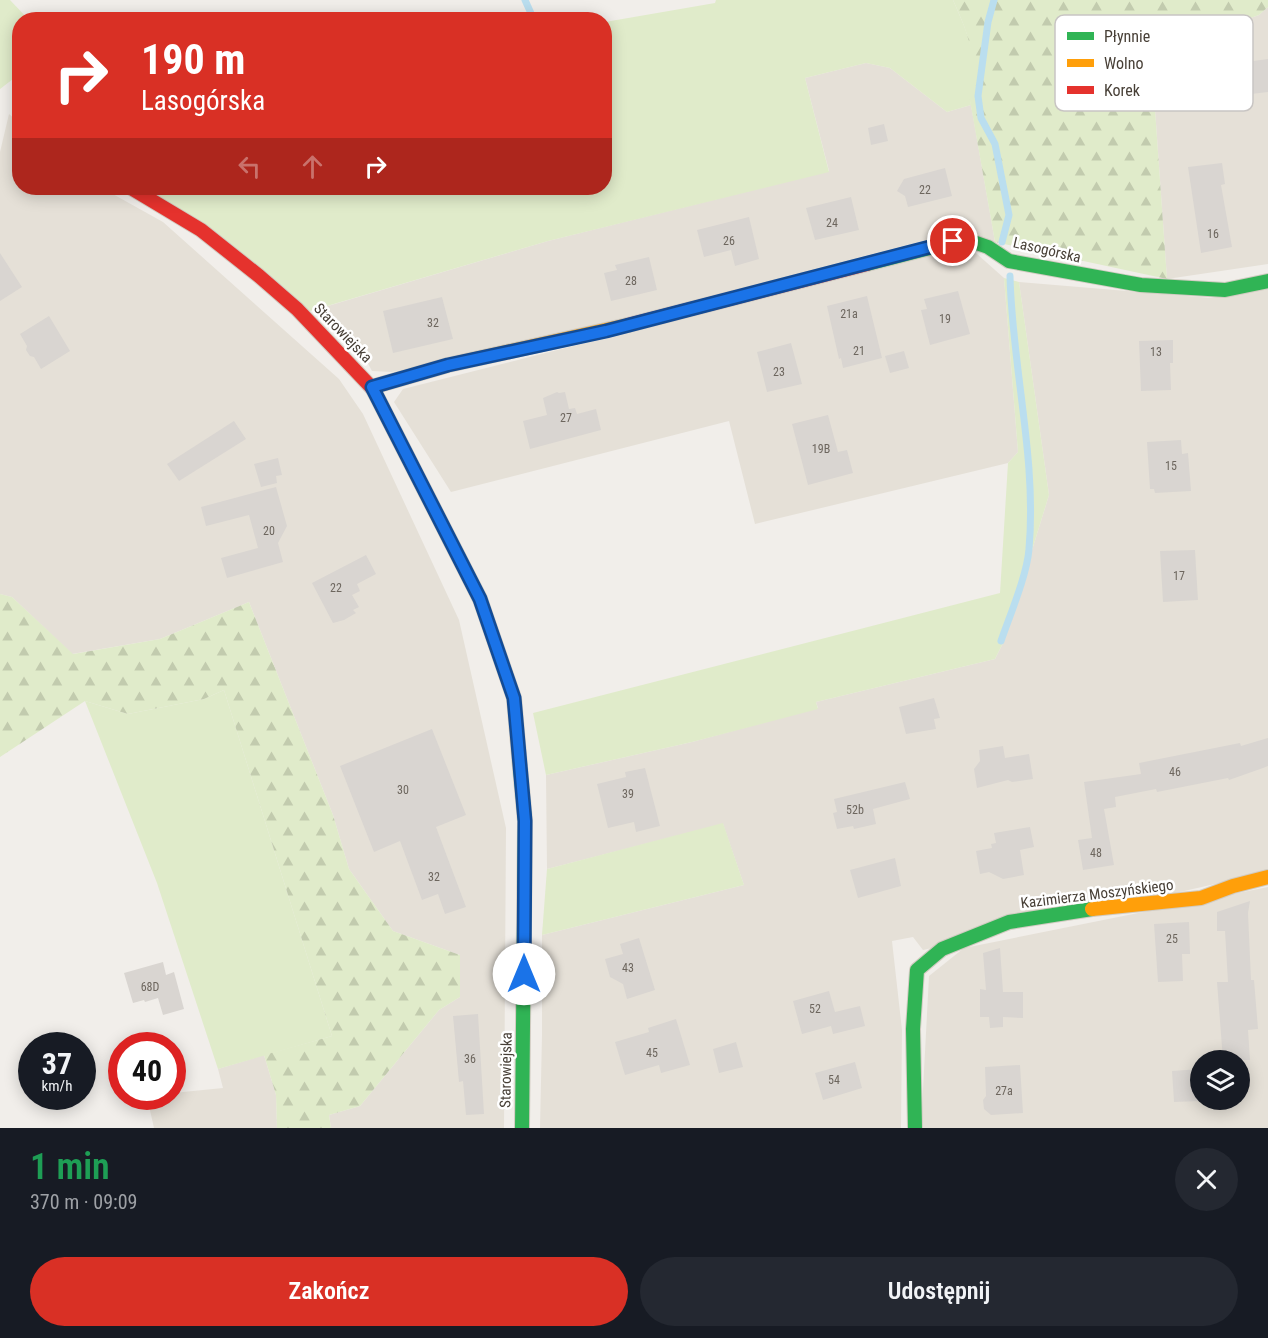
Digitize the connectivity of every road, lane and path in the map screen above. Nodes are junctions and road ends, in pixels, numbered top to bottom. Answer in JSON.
{"nodes":[{"id":1,"x":142,"y":195,"type":"edge"},
{"id":2,"x":1268,"y":281,"type":"edge"},
{"id":3,"x":372,"y":387,"type":"junction"},
{"id":4,"x":1268,"y":877,"type":"edge"},
{"id":5,"x":522,"y":1128,"type":"edge"},
{"id":6,"x":915,"y":1128,"type":"edge"}],
"edges":[{"from":1,"to":3,"type":"street","name":"Starowiejska"},
{"from":2,"to":3,"type":"street","name":"Lasogórska"},
{"from":3,"to":5,"type":"street","name":"Starowiejska"},
{"from":4,"to":6,"type":"street","name":"Kazimierza Moszyńskiego"}]}
